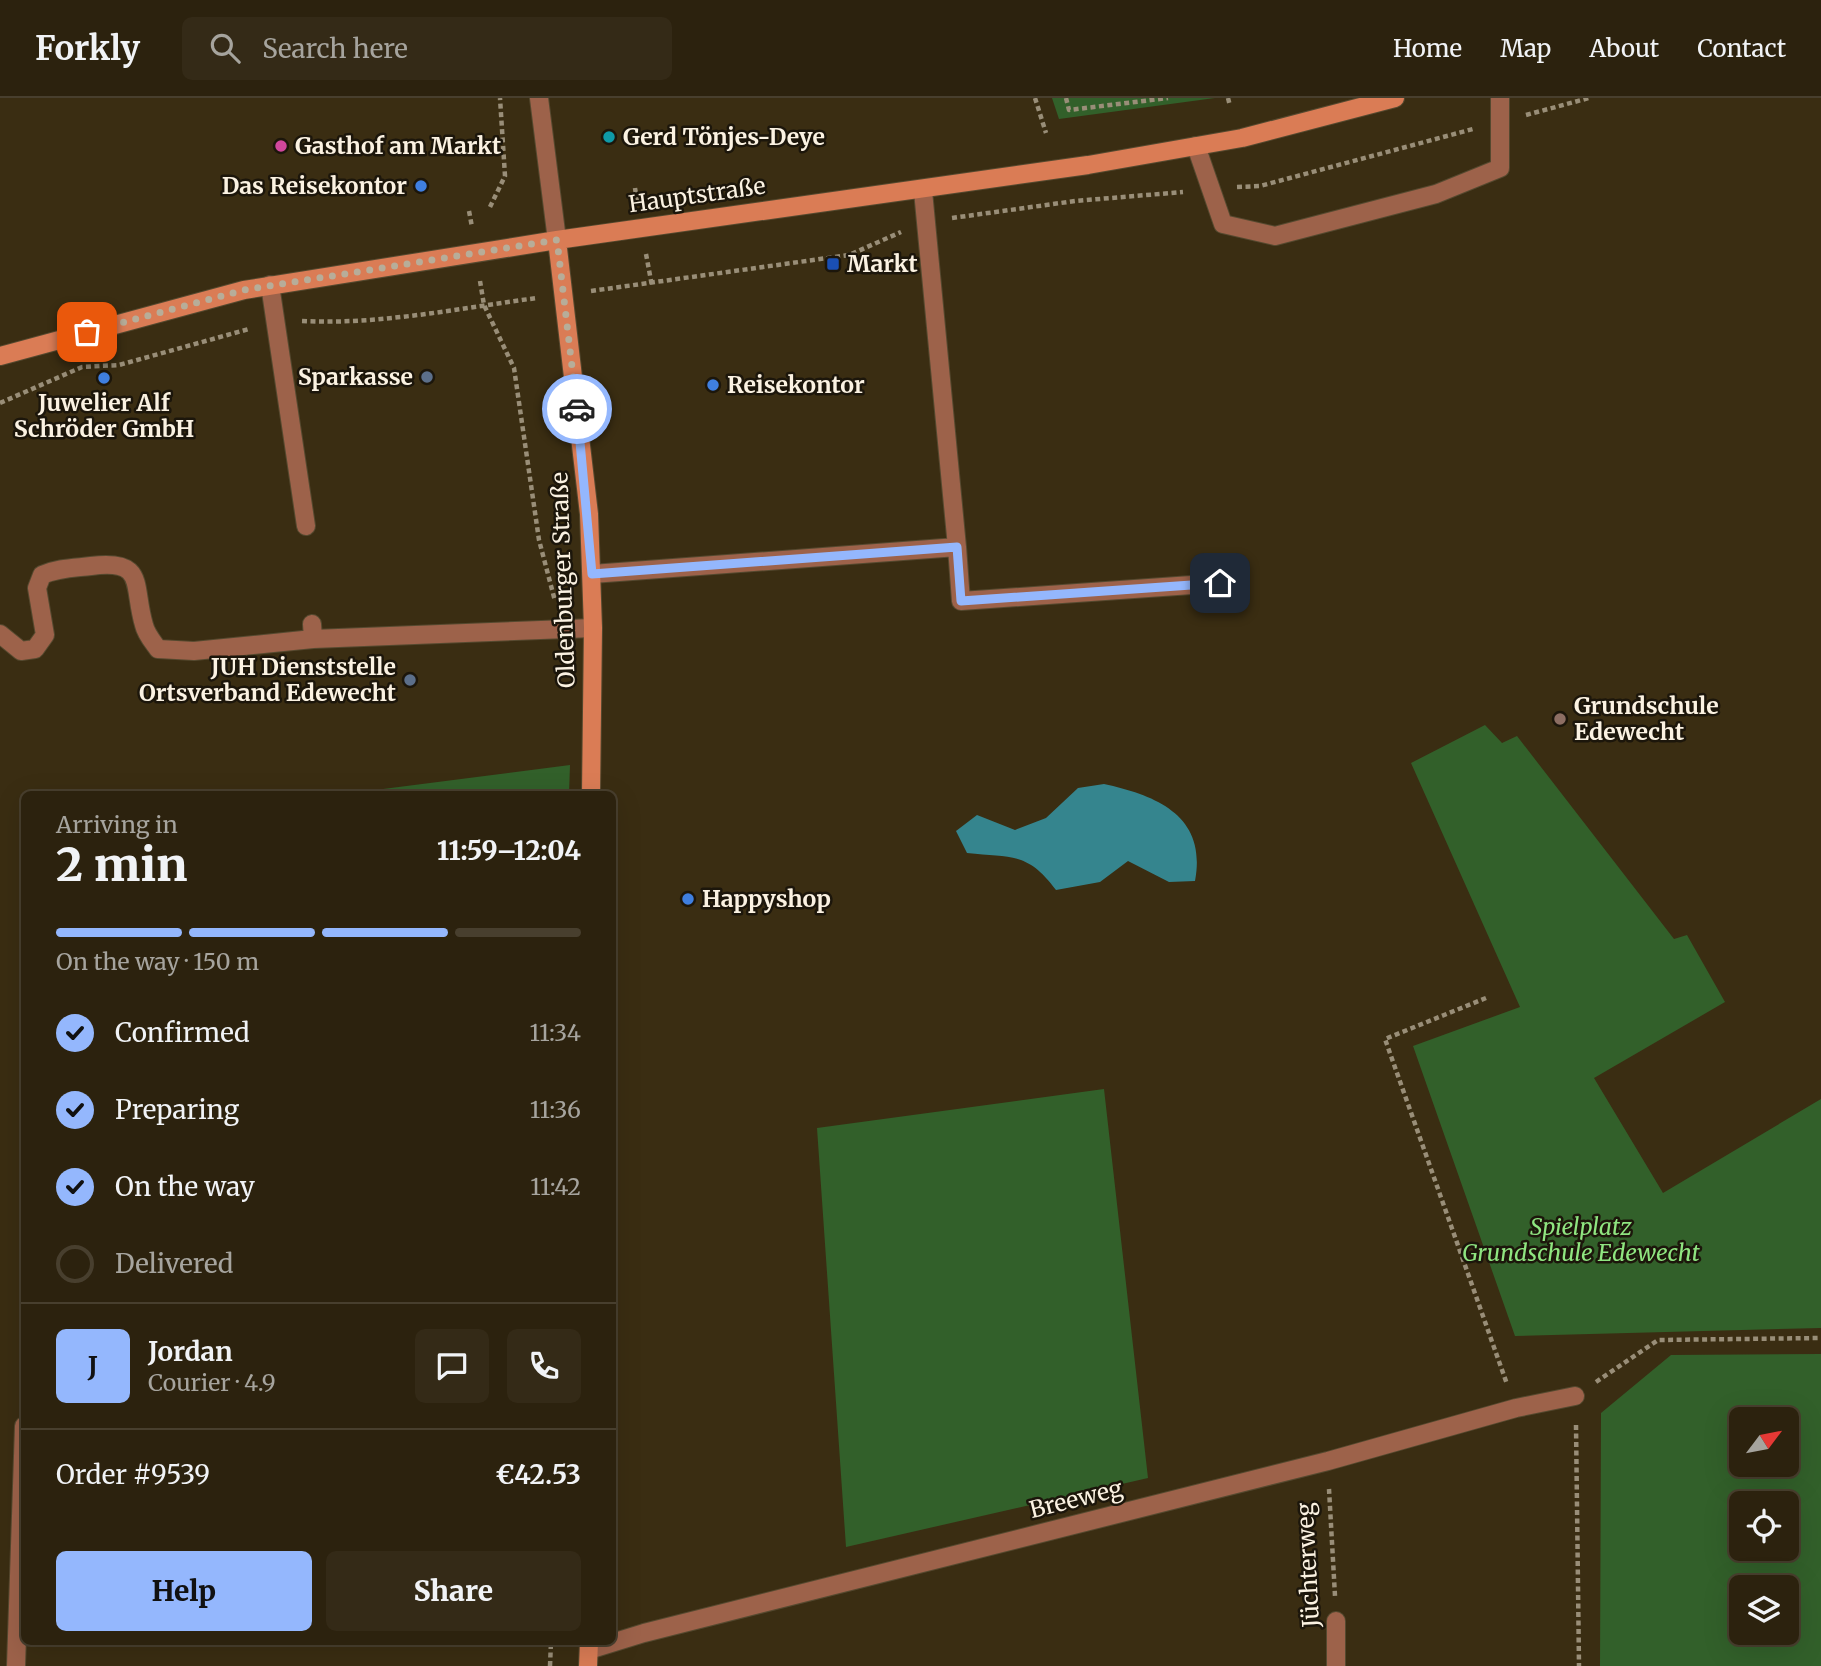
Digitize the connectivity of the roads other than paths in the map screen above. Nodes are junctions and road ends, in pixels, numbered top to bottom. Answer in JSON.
{"nodes":[{"id":1,"x":539,"y":98,"type":"edge"},
{"id":2,"x":1395,"y":98,"type":"edge"},
{"id":3,"x":1500,"y":98,"type":"edge"},
{"id":4,"x":1196,"y":146,"type":"junction"},
{"id":5,"x":923,"y":191,"type":"junction"},
{"id":6,"x":557,"y":240,"type":"junction"},
{"id":7,"x":270,"y":285,"type":"junction"},
{"id":8,"x":2,"y":356,"type":"edge"},
{"id":9,"x":306,"y":526,"type":"dead end"},
{"id":10,"x":957,"y":547,"type":"junction"},
{"id":11,"x":592,"y":574,"type":"junction"},
{"id":12,"x":1220,"y":583,"type":"dead end"},
{"id":13,"x":593,"y":628,"type":"junction"},
{"id":14,"x":0,"y":634,"type":"edge"},
{"id":15,"x":591,"y":791,"type":"edge"},
{"id":16,"x":1575,"y":1396,"type":"road end"},
{"id":17,"x":21,"y":1516,"type":"edge"},
{"id":18,"x":1336,"y":1621,"type":"road end"},
{"id":19,"x":616,"y":1643,"type":"edge"},
{"id":20,"x":611,"y":1645,"type":"edge"},
{"id":21,"x":589,"y":1653,"type":"edge"},
{"id":22,"x":16,"y":1666,"type":"edge"},
{"id":23,"x":1336,"y":1666,"type":"edge"}],
"edges":[{"from":1,"to":6,"type":"street"},
{"from":2,"to":4,"type":"main road","name":"Hauptstraße"},
{"from":3,"to":4,"type":"street"},
{"from":4,"to":5,"type":"main road","name":"Hauptstraße"},
{"from":5,"to":6,"type":"main road","name":"Hauptstraße"},
{"from":5,"to":10,"type":"street"},
{"from":6,"to":7,"type":"main road","name":"Hauptstraße"},
{"from":6,"to":11,"type":"main road","name":"Oldenburger Straße"},
{"from":7,"to":8,"type":"main road","name":"Hauptstraße"},
{"from":7,"to":9,"type":"street"},
{"from":10,"to":11,"type":"street"},
{"from":10,"to":12,"type":"street"},
{"from":11,"to":13,"type":"main road","name":"Oldenburger Straße"},
{"from":13,"to":14,"type":"street"},
{"from":13,"to":15,"type":"main road","name":"Oldenburger Straße"},
{"from":16,"to":19,"type":"street","name":"Breeweg"},
{"from":17,"to":22,"type":"street"},
{"from":18,"to":23,"type":"street","name":"Jüchterweg"},
{"from":20,"to":21,"type":"street","name":"Breeweg"}]}
